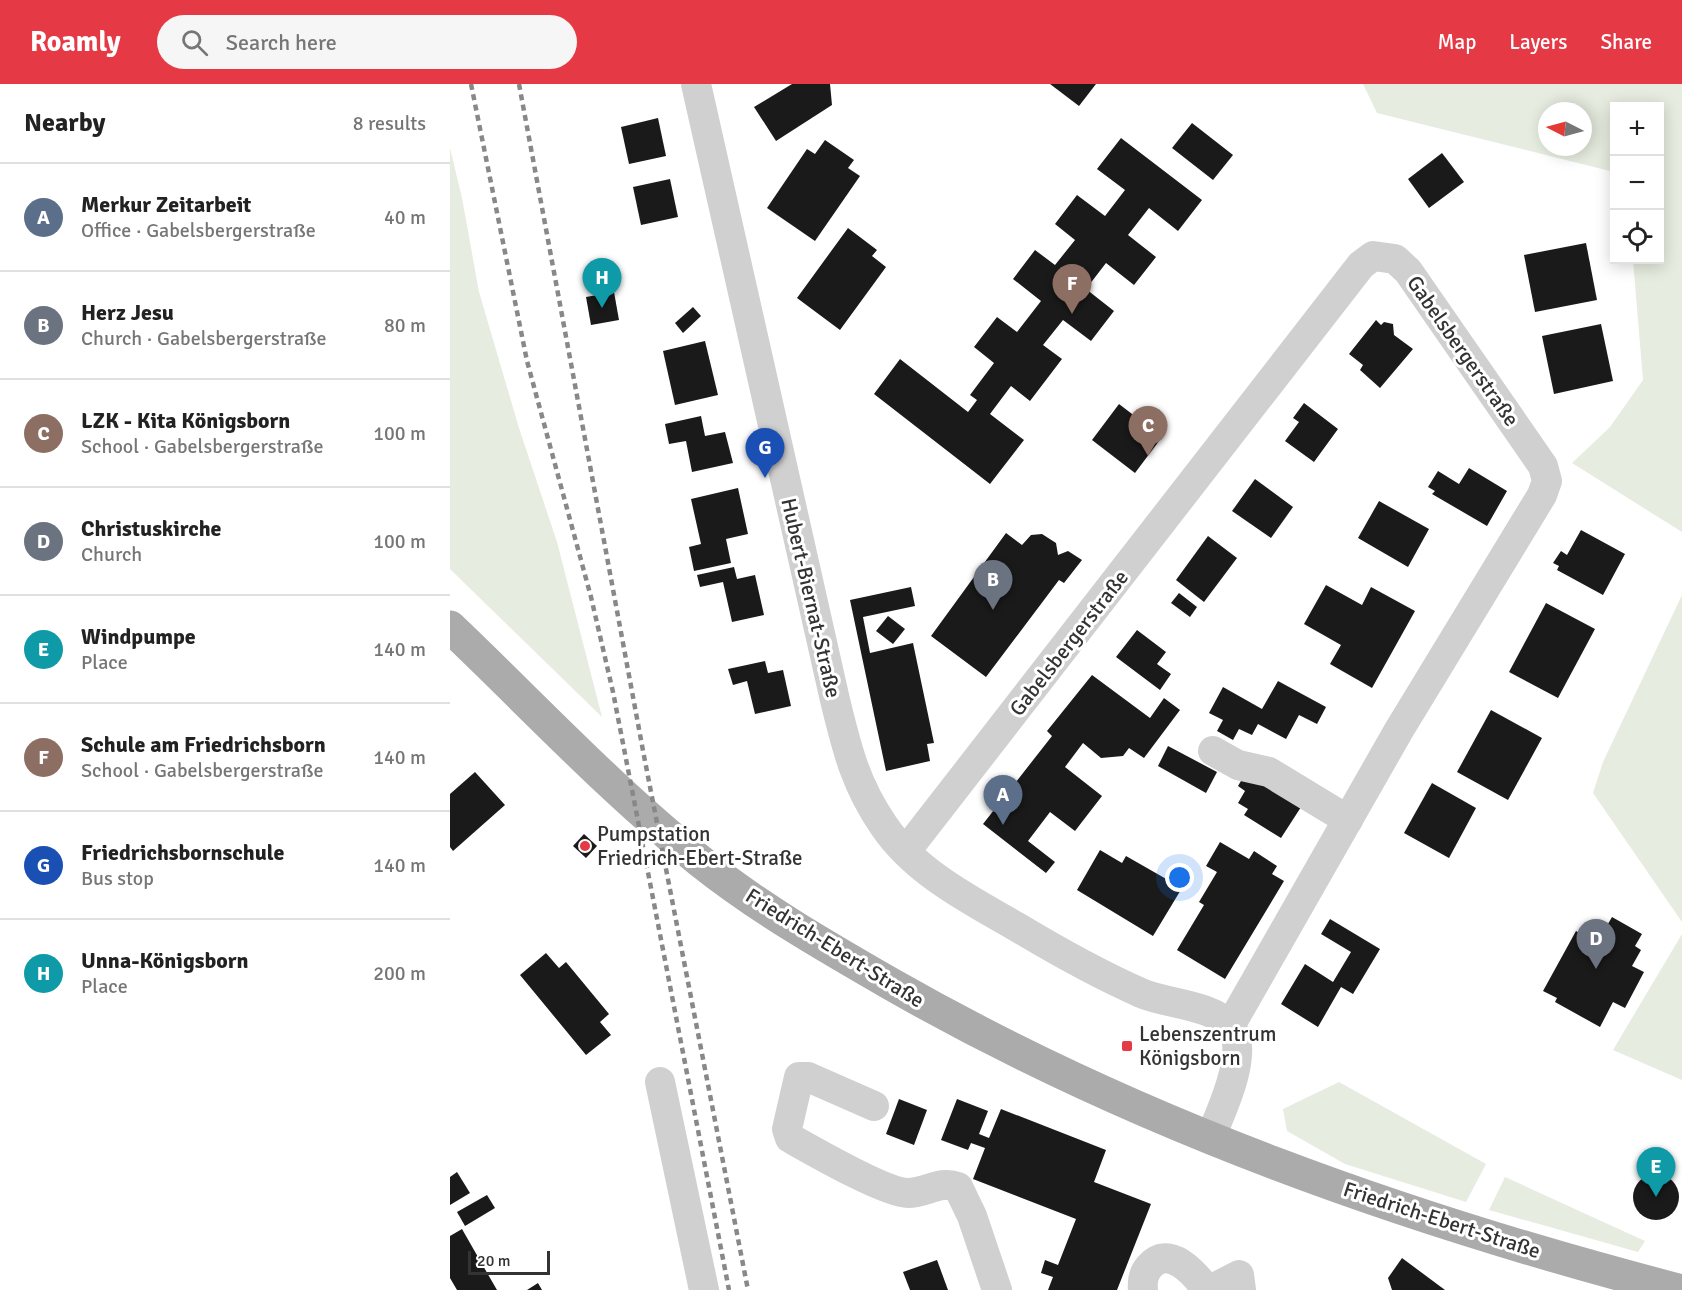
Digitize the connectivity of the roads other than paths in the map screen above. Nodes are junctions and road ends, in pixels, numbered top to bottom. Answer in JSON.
{"nodes":[{"id":1,"x":696,"y":84,"type":"edge"},
{"id":2,"x":450,"y":627,"type":"edge"},
{"id":3,"x":1213,"y":751,"type":"dead end"},
{"id":4,"x":1348,"y":820,"type":"junction"},
{"id":5,"x":906,"y":851,"type":"junction"},
{"id":6,"x":1230,"y":1026,"type":"junction"},
{"id":7,"x":660,"y":1082,"type":"dead end"},
{"id":8,"x":874,"y":1106,"type":"dead end"},
{"id":9,"x":1210,"y":1138,"type":"junction"},
{"id":10,"x":1616,"y":1283,"type":"edge"},
{"id":11,"x":704,"y":1290,"type":"edge"},
{"id":12,"x":997,"y":1290,"type":"edge"},
{"id":13,"x":1143,"y":1290,"type":"edge"},
{"id":14,"x":1208,"y":1290,"type":"edge"},
{"id":15,"x":1241,"y":1290,"type":"edge"},
{"id":16,"x":1678,"y":1290,"type":"edge"}],
"edges":[{"from":1,"to":5,"type":"street","name":"Hubert-Biernat-Straße"},
{"from":2,"to":9,"type":"main road","name":"Friedrich-Ebert-Straße"},
{"from":3,"to":4,"type":"street"},
{"from":4,"to":5,"type":"street","name":"Gabelsbergerstraße"},
{"from":4,"to":6,"type":"street","name":"Gabelsbergerstraße"},
{"from":5,"to":6,"type":"street"},
{"from":6,"to":9,"type":"street"},
{"from":7,"to":11,"type":"street"},
{"from":8,"to":12,"type":"street"},
{"from":9,"to":10,"type":"main road","name":"Friedrich-Ebert-Straße"},
{"from":10,"to":16,"type":"main road","name":"Friedrich-Ebert-Straße"},
{"from":13,"to":14,"type":"street"},
{"from":14,"to":15,"type":"street"}]}
